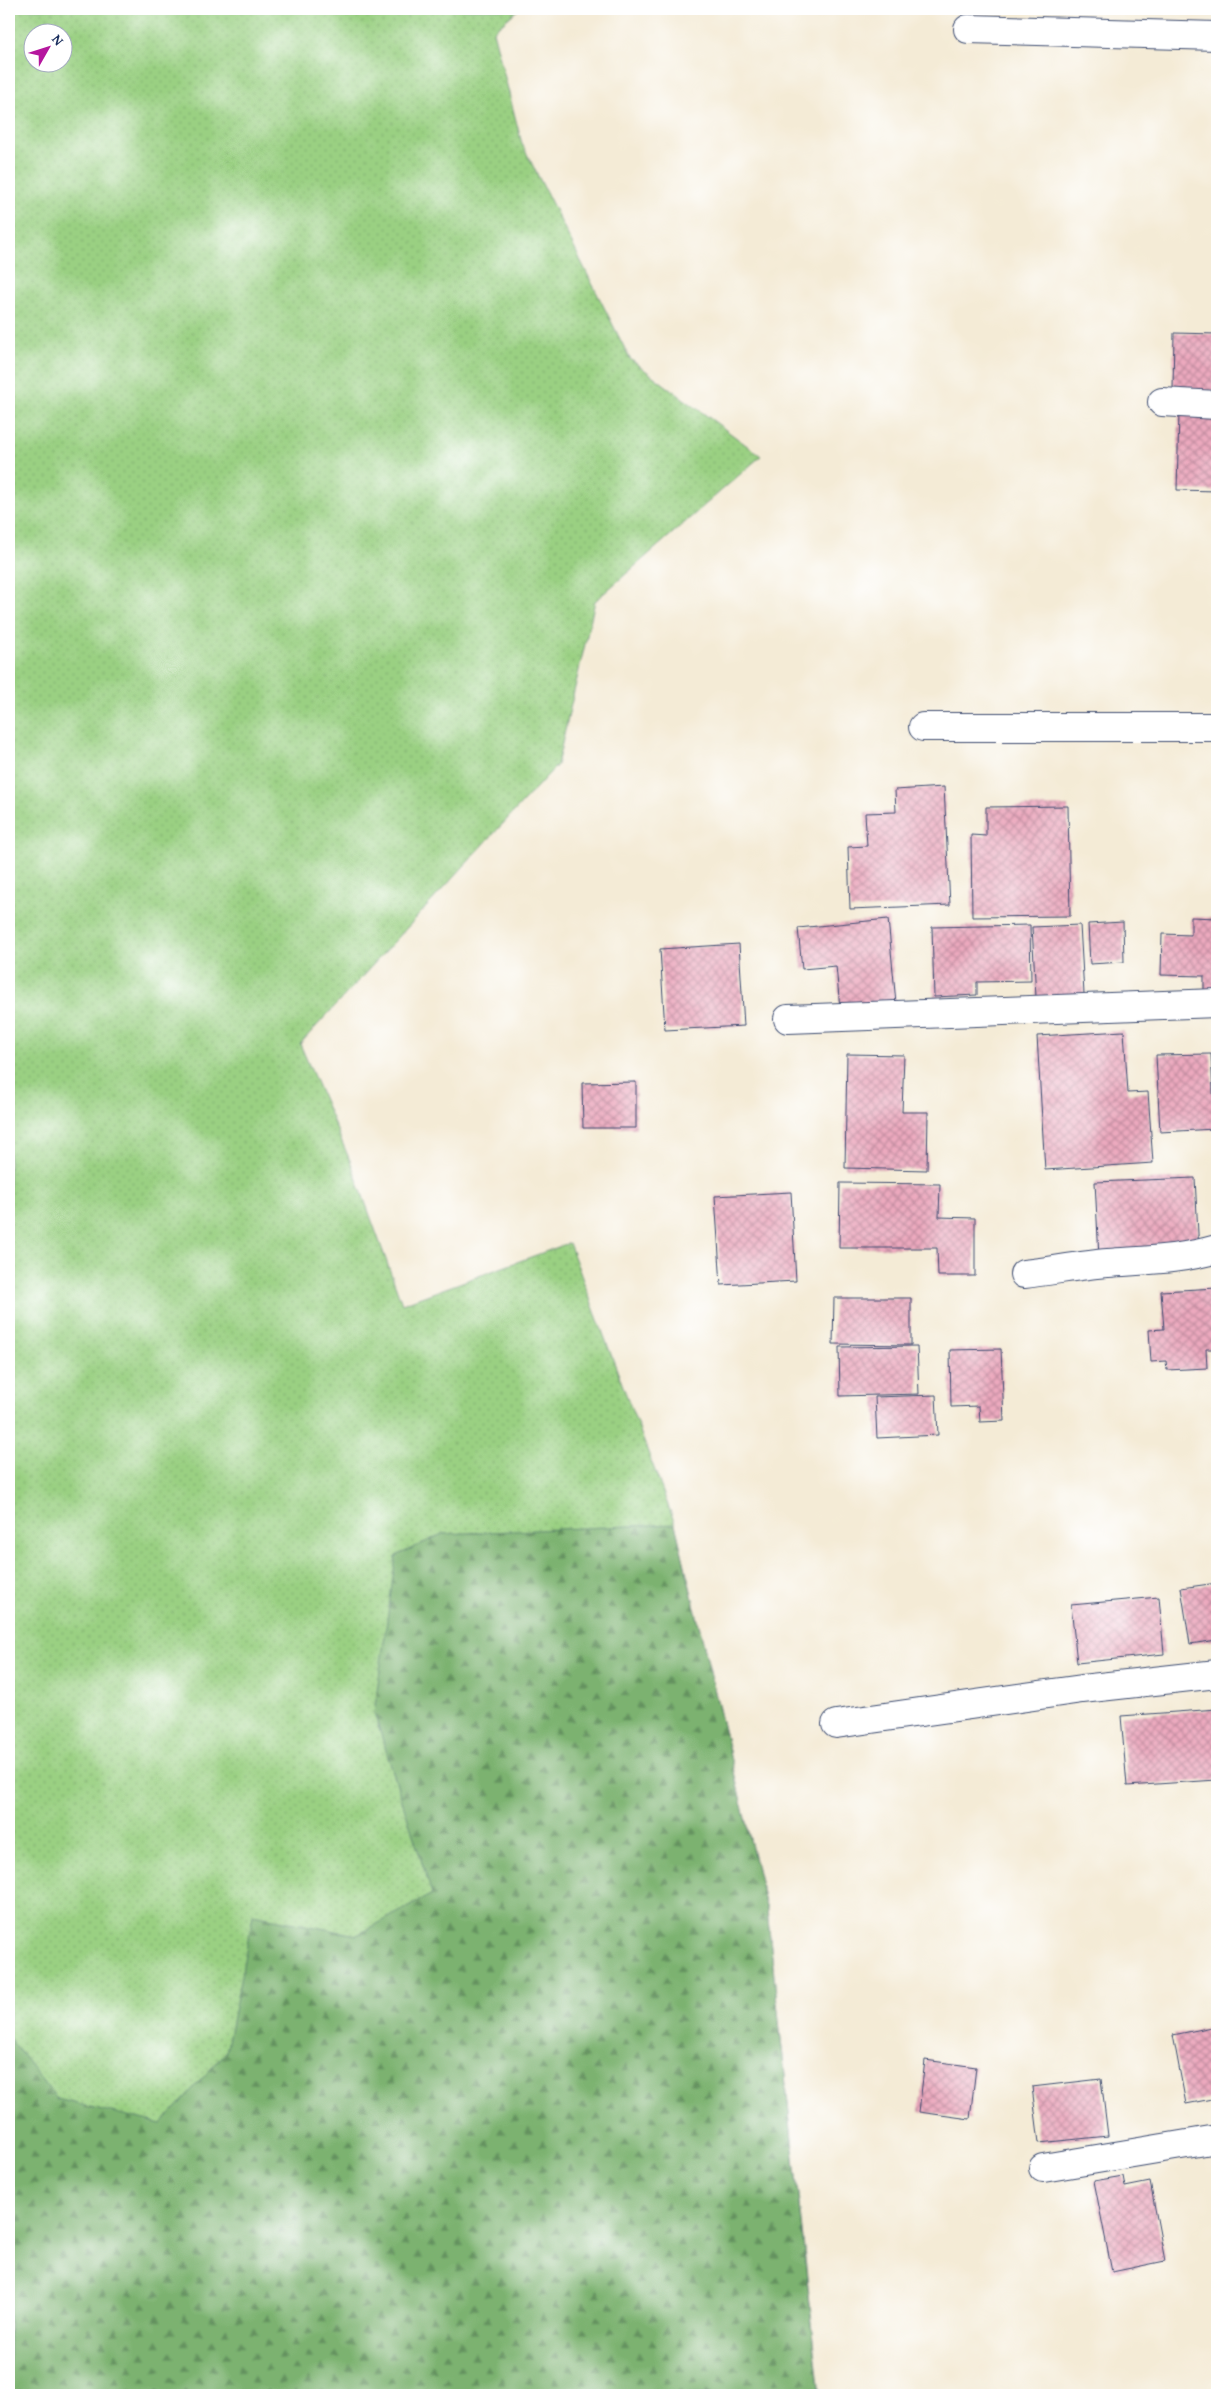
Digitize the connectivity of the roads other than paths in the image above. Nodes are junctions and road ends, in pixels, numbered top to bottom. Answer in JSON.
{"nodes":[{"id":1,"x":968,"y":29,"type":"dead end"},
{"id":2,"x":1217,"y":36,"type":"edge"},
{"id":3,"x":1162,"y":402,"type":"dead end"},
{"id":4,"x":1217,"y":405,"type":"edge"},
{"id":5,"x":923,"y":726,"type":"dead end"},
{"id":6,"x":1217,"y":727,"type":"edge"},
{"id":7,"x":1217,"y":1004,"type":"edge"},
{"id":8,"x":788,"y":1019,"type":"dead end"},
{"id":9,"x":1217,"y":1249,"type":"edge"},
{"id":10,"x":1024,"y":1274,"type":"dead end"},
{"id":11,"x":1217,"y":1674,"type":"edge"},
{"id":12,"x":836,"y":1724,"type":"dead end"},
{"id":13,"x":1217,"y":2139,"type":"edge"},
{"id":14,"x":1043,"y":2168,"type":"dead end"}],
"edges":[{"from":1,"to":2,"type":"street"},
{"from":3,"to":4,"type":"street"},
{"from":5,"to":6,"type":"street"},
{"from":7,"to":8,"type":"street"},
{"from":9,"to":10,"type":"street"},
{"from":11,"to":12,"type":"street"},
{"from":13,"to":14,"type":"street"}]}
